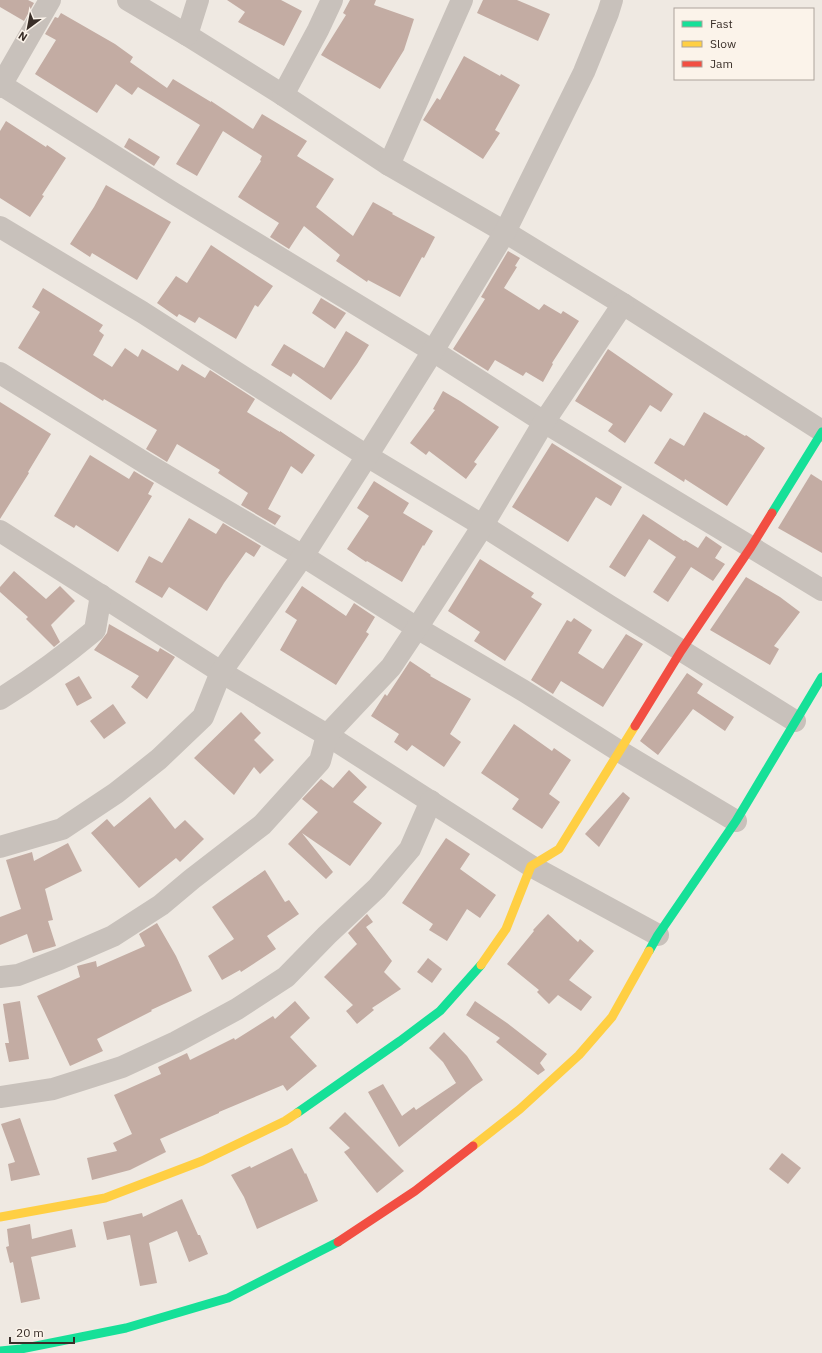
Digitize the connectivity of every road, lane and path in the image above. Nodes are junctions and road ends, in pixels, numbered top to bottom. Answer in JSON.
{"nodes":[{"id":1,"x":50,"y":0,"type":"edge"},
{"id":2,"x":128,"y":0,"type":"edge"},
{"id":3,"x":198,"y":0,"type":"edge"},
{"id":4,"x":332,"y":0,"type":"edge"},
{"id":5,"x":462,"y":0,"type":"edge"},
{"id":6,"x":612,"y":0,"type":"edge"},
{"id":7,"x":187,"y":35,"type":"junction"},
{"id":8,"x":0,"y":85,"type":"edge"},
{"id":9,"x":283,"y":95,"type":"junction"},
{"id":10,"x":389,"y":165,"type":"junction"},
{"id":11,"x":0,"y":227,"type":"edge"},
{"id":12,"x":505,"y":232,"type":"junction"},
{"id":13,"x":623,"y":304,"type":"junction"},
{"id":14,"x":433,"y":351,"type":"junction"},
{"id":15,"x":0,"y":373,"type":"edge"},
{"id":16,"x":544,"y":422,"type":"junction"},
{"id":17,"x":822,"y":431,"type":"edge"},
{"id":18,"x":367,"y":456,"type":"junction"},
{"id":19,"x":482,"y":525,"type":"junction"},
{"id":20,"x":0,"y":531,"type":"edge"},
{"id":21,"x":751,"y":547,"type":"junction"},
{"id":22,"x":303,"y":556,"type":"junction"},
{"id":23,"x":822,"y":590,"type":"edge"},
{"id":24,"x":100,"y":595,"type":"junction"},
{"id":25,"x":417,"y":628,"type":"junction"},
{"id":26,"x":681,"y":651,"type":"junction"},
{"id":27,"x":222,"y":672,"type":"junction"},
{"id":28,"x":822,"y":677,"type":"edge"},
{"id":29,"x":0,"y":699,"type":"edge"},
{"id":30,"x":795,"y":721,"type":"junction"},
{"id":31,"x":328,"y":735,"type":"junction"},
{"id":32,"x":619,"y":751,"type":"junction"},
{"id":33,"x":431,"y":801,"type":"junction"},
{"id":34,"x":736,"y":821,"type":"junction"},
{"id":35,"x":0,"y":847,"type":"edge"},
{"id":36,"x":531,"y":866,"type":"junction"},
{"id":37,"x":658,"y":935,"type":"junction"},
{"id":38,"x":0,"y":977,"type":"edge"},
{"id":39,"x":0,"y":1097,"type":"edge"},
{"id":40,"x":0,"y":1217,"type":"edge"},
{"id":41,"x":0,"y":1351,"type":"edge"}],
"edges":[{"from":1,"to":8,"type":"street"},
{"from":2,"to":7,"type":"street"},
{"from":3,"to":7,"type":"street"},
{"from":4,"to":9,"type":"street"},
{"from":5,"to":10,"type":"street"},
{"from":6,"to":12,"type":"street"},
{"from":7,"to":9,"type":"street"},
{"from":8,"to":14,"type":"street"},
{"from":9,"to":10,"type":"street"},
{"from":10,"to":12,"type":"street"},
{"from":11,"to":18,"type":"street"},
{"from":12,"to":13,"type":"street"},
{"from":12,"to":14,"type":"street"},
{"from":13,"to":16,"type":"street"},
{"from":13,"to":17,"type":"street"},
{"from":14,"to":16,"type":"street"},
{"from":14,"to":18,"type":"street"},
{"from":15,"to":22,"type":"street"},
{"from":16,"to":19,"type":"street"},
{"from":16,"to":21,"type":"street"},
{"from":17,"to":21,"type":"street"},
{"from":18,"to":19,"type":"street"},
{"from":18,"to":22,"type":"street"},
{"from":19,"to":25,"type":"street"},
{"from":19,"to":26,"type":"street"},
{"from":20,"to":24,"type":"street"},
{"from":21,"to":23,"type":"street"},
{"from":21,"to":26,"type":"street"},
{"from":22,"to":25,"type":"street"},
{"from":22,"to":27,"type":"street"},
{"from":24,"to":27,"type":"street"},
{"from":24,"to":29,"type":"street"},
{"from":25,"to":31,"type":"street"},
{"from":25,"to":32,"type":"street"},
{"from":26,"to":30,"type":"street"},
{"from":26,"to":32,"type":"street"},
{"from":27,"to":31,"type":"street"},
{"from":27,"to":35,"type":"street"},
{"from":28,"to":30,"type":"street"},
{"from":30,"to":34,"type":"street"},
{"from":31,"to":33,"type":"street"},
{"from":31,"to":38,"type":"street"},
{"from":32,"to":34,"type":"street"},
{"from":32,"to":36,"type":"street"},
{"from":33,"to":36,"type":"street"},
{"from":33,"to":39,"type":"street"},
{"from":34,"to":37,"type":"street"},
{"from":36,"to":37,"type":"street"},
{"from":36,"to":40,"type":"street"},
{"from":37,"to":41,"type":"street"}]}
